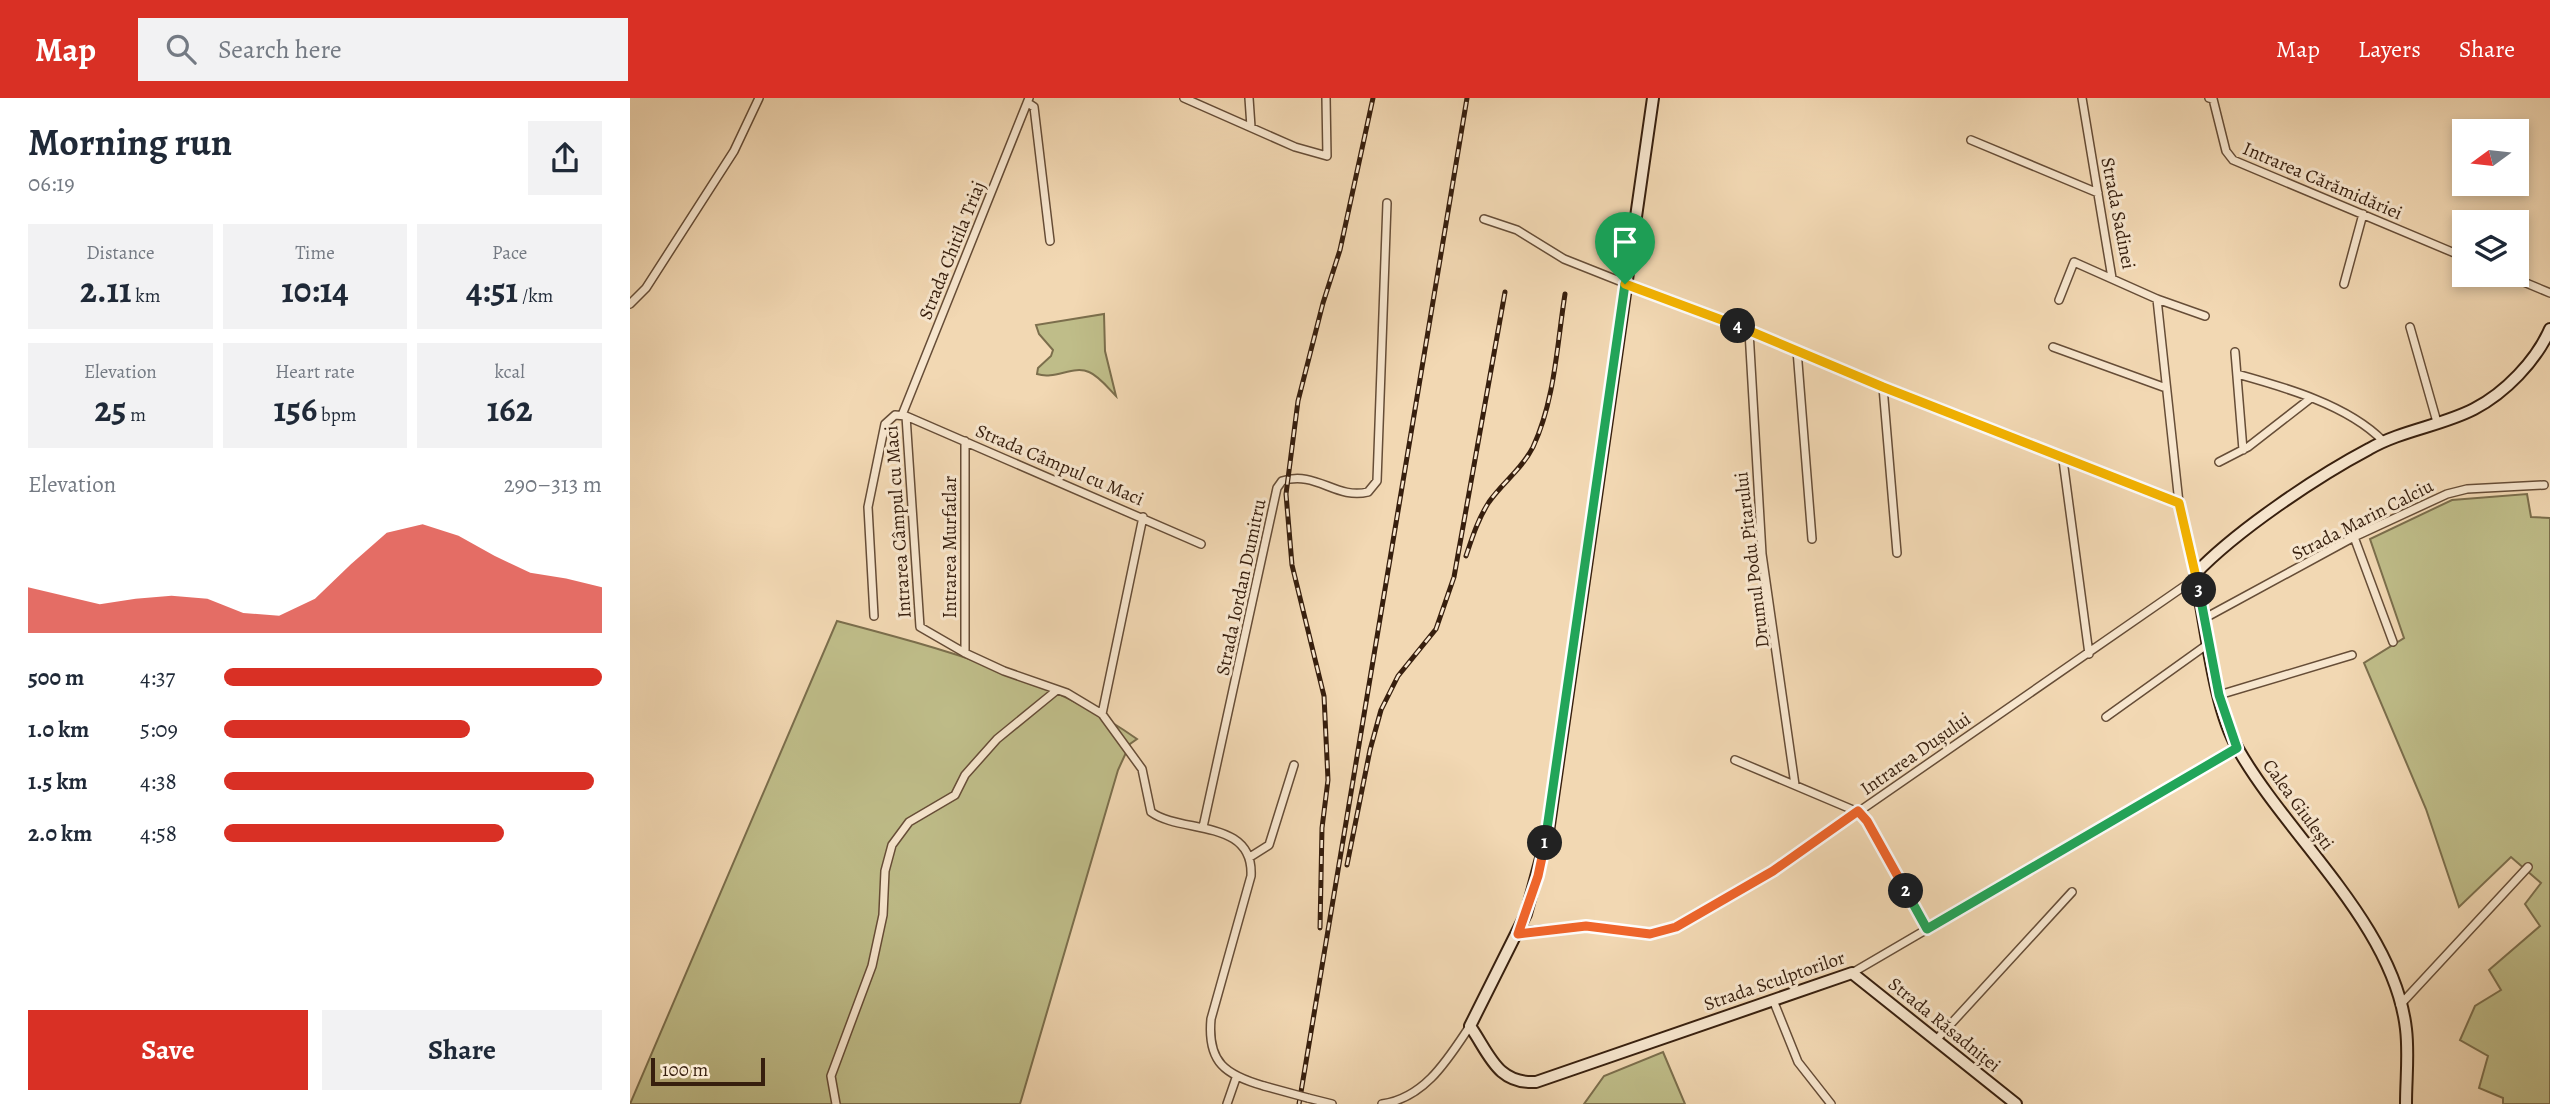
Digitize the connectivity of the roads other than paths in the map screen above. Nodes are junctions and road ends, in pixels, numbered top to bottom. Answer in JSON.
{"nodes":[{"id":1,"x":760,"y":98,"type":"edge"},
{"id":2,"x":1184,"y":98,"type":"edge"},
{"id":3,"x":1250,"y":98,"type":"edge"},
{"id":4,"x":1326,"y":98,"type":"edge"},
{"id":5,"x":1653,"y":98,"type":"edge"},
{"id":6,"x":2082,"y":98,"type":"edge"},
{"id":7,"x":2209,"y":98,"type":"edge"},
{"id":8,"x":1029,"y":100,"type":"edge"},
{"id":9,"x":1251,"y":127,"type":"junction"},
{"id":10,"x":1970,"y":140,"type":"dead end"},
{"id":11,"x":2098,"y":193,"type":"junction"},
{"id":12,"x":1387,"y":203,"type":"dead end"},
{"id":13,"x":2363,"y":214,"type":"junction"},
{"id":14,"x":1484,"y":219,"type":"dead end"},
{"id":15,"x":1050,"y":241,"type":"dead end"},
{"id":16,"x":2452,"y":252,"type":"edge"},
{"id":17,"x":2112,"y":278,"type":"junction"},
{"id":18,"x":1625,"y":284,"type":"junction"},
{"id":19,"x":2344,"y":284,"type":"dead end"},
{"id":20,"x":2529,"y":284,"type":"edge"},
{"id":21,"x":2550,"y":293,"type":"edge"},
{"id":22,"x":2157,"y":299,"type":"junction"},
{"id":23,"x":2059,"y":300,"type":"dead end"},
{"id":24,"x":630,"y":304,"type":"edge"},
{"id":25,"x":2204,"y":316,"type":"dead end"},
{"id":26,"x":2410,"y":327,"type":"dead end"},
{"id":27,"x":2550,"y":329,"type":"edge"},
{"id":28,"x":1749,"y":331,"type":"junction"},
{"id":29,"x":2053,"y":347,"type":"dead end"},
{"id":30,"x":1797,"y":350,"type":"junction"},
{"id":31,"x":2235,"y":352,"type":"dead end"},
{"id":32,"x":2237,"y":374,"type":"junction"},
{"id":33,"x":1883,"y":387,"type":"junction"},
{"id":34,"x":2166,"y":388,"type":"junction"},
{"id":35,"x":2311,"y":397,"type":"junction"},
{"id":36,"x":904,"y":415,"type":"junction"},
{"id":37,"x":2437,"y":422,"type":"junction"},
{"id":38,"x":965,"y":441,"type":"junction"},
{"id":39,"x":2383,"y":441,"type":"junction"},
{"id":40,"x":2243,"y":450,"type":"junction"},
{"id":41,"x":2063,"y":460,"type":"junction"},
{"id":42,"x":2219,"y":462,"type":"dead end"},
{"id":43,"x":2544,"y":485,"type":"dead end"},
{"id":44,"x":2179,"y":503,"type":"junction"},
{"id":45,"x":1143,"y":517,"type":"junction"},
{"id":46,"x":2354,"y":537,"type":"junction"},
{"id":47,"x":1812,"y":539,"type":"dead end"},
{"id":48,"x":1200,"y":544,"type":"dead end"},
{"id":49,"x":1897,"y":553,"type":"dead end"},
{"id":50,"x":2196,"y":576,"type":"junction"},
{"id":51,"x":874,"y":616,"type":"dead end"},
{"id":52,"x":2204,"y":618,"type":"junction"},
{"id":53,"x":2393,"y":642,"type":"dead end"},
{"id":54,"x":2210,"y":643,"type":"junction"},
{"id":55,"x":965,"y":653,"type":"junction"},
{"id":56,"x":2089,"y":654,"type":"junction"},
{"id":57,"x":2353,"y":655,"type":"dead end"},
{"id":58,"x":1057,"y":690,"type":"junction"},
{"id":59,"x":2219,"y":695,"type":"junction"},
{"id":60,"x":1102,"y":714,"type":"junction"},
{"id":61,"x":2106,"y":717,"type":"dead end"},
{"id":62,"x":2237,"y":748,"type":"junction"},
{"id":63,"x":1735,"y":760,"type":"dead end"},
{"id":64,"x":1294,"y":765,"type":"dead end"},
{"id":65,"x":1795,"y":785,"type":"junction"},
{"id":66,"x":1858,"y":811,"type":"junction"},
{"id":67,"x":1203,"y":827,"type":"junction"},
{"id":68,"x":1250,"y":857,"type":"junction"},
{"id":69,"x":2528,"y":867,"type":"dead end"},
{"id":70,"x":2072,"y":892,"type":"dead end"},
{"id":71,"x":1927,"y":929,"type":"junction"},
{"id":72,"x":1518,"y":934,"type":"junction"},
{"id":73,"x":1852,"y":973,"type":"junction"},
{"id":74,"x":1773,"y":1000,"type":"junction"},
{"id":75,"x":2400,"y":1005,"type":"junction"},
{"id":76,"x":1470,"y":1026,"type":"junction"},
{"id":77,"x":1937,"y":1039,"type":"junction"},
{"id":78,"x":1236,"y":1078,"type":"junction"},
{"id":79,"x":836,"y":1104,"type":"edge"},
{"id":80,"x":1227,"y":1104,"type":"edge"},
{"id":81,"x":1332,"y":1104,"type":"edge"},
{"id":82,"x":1382,"y":1104,"type":"edge"},
{"id":83,"x":1831,"y":1104,"type":"edge"},
{"id":84,"x":2016,"y":1104,"type":"edge"},
{"id":85,"x":2406,"y":1104,"type":"edge"}],
"edges":[{"from":1,"to":24,"type":"street"},
{"from":2,"to":9,"type":"street"},
{"from":3,"to":9,"type":"street"},
{"from":4,"to":9,"type":"street"},
{"from":5,"to":18,"type":"main road"},
{"from":6,"to":11,"type":"street","name":"Strada Sadinei"},
{"from":7,"to":13,"type":"street","name":"Intrarea Cărămidăriei"},
{"from":8,"to":15,"type":"street"},
{"from":8,"to":36,"type":"street","name":"Strada Chitila Triaj"},
{"from":10,"to":11,"type":"street"},
{"from":11,"to":17,"type":"street","name":"Strada Sadinei"},
{"from":12,"to":67,"type":"street","name":"Strada Iordan Dumitru"},
{"from":13,"to":16,"type":"street","name":"Intrarea Cărămidăriei"},
{"from":13,"to":19,"type":"street"},
{"from":14,"to":18,"type":"street"},
{"from":17,"to":22,"type":"street","name":"Strada Sadinei"},
{"from":17,"to":23,"type":"street"},
{"from":18,"to":28,"type":"street"},
{"from":18,"to":72,"type":"main road"},
{"from":20,"to":21,"type":"street"},
{"from":22,"to":25,"type":"street","name":"Strada Sadinei"},
{"from":22,"to":34,"type":"street"},
{"from":26,"to":37,"type":"street"},
{"from":27,"to":37,"type":"main road"},
{"from":28,"to":30,"type":"street"},
{"from":28,"to":65,"type":"street","name":"Drumul Podu Pitarului"},
{"from":29,"to":34,"type":"street"},
{"from":30,"to":33,"type":"street"},
{"from":30,"to":47,"type":"street"},
{"from":31,"to":32,"type":"street"},
{"from":32,"to":35,"type":"street"},
{"from":32,"to":40,"type":"street"},
{"from":33,"to":41,"type":"street"},
{"from":33,"to":49,"type":"street"},
{"from":34,"to":44,"type":"street"},
{"from":35,"to":39,"type":"street"},
{"from":35,"to":40,"type":"street"},
{"from":36,"to":38,"type":"street","name":"Strada Câmpul cu Maci"},
{"from":36,"to":51,"type":"street"},
{"from":36,"to":55,"type":"street","name":"Intrarea Câmpul cu Maci"},
{"from":37,"to":39,"type":"main road"},
{"from":38,"to":45,"type":"street","name":"Strada Câmpul cu Maci"},
{"from":38,"to":55,"type":"street","name":"Intrarea Murfatlar"},
{"from":39,"to":50,"type":"main road"},
{"from":40,"to":42,"type":"street"},
{"from":41,"to":44,"type":"street"},
{"from":41,"to":56,"type":"street"},
{"from":43,"to":46,"type":"street","name":"Strada Marin Calciu"},
{"from":44,"to":50,"type":"street"},
{"from":45,"to":48,"type":"street","name":"Strada Câmpul cu Maci"},
{"from":45,"to":60,"type":"street"},
{"from":46,"to":52,"type":"street","name":"Strada Marin Calciu"},
{"from":46,"to":53,"type":"street"},
{"from":50,"to":52,"type":"main road","name":"Calea Giulești"},
{"from":50,"to":56,"type":"street","name":"Intrarea Dușului"},
{"from":52,"to":54,"type":"main road","name":"Calea Giulești"},
{"from":54,"to":59,"type":"main road","name":"Calea Giulești"},
{"from":54,"to":61,"type":"street"},
{"from":55,"to":58,"type":"street"},
{"from":56,"to":66,"type":"street","name":"Intrarea Dușului"},
{"from":57,"to":59,"type":"street"},
{"from":58,"to":60,"type":"street"},
{"from":58,"to":79,"type":"street"},
{"from":59,"to":62,"type":"main road","name":"Calea Giulești"},
{"from":60,"to":67,"type":"street"},
{"from":62,"to":71,"type":"street","name":"Strada Sculptorilor"},
{"from":62,"to":75,"type":"main road","name":"Calea Giulești"},
{"from":63,"to":65,"type":"street"},
{"from":64,"to":68,"type":"street"},
{"from":65,"to":66,"type":"street"},
{"from":66,"to":71,"type":"street"},
{"from":66,"to":72,"type":"street","name":"Intrarea Dușului"},
{"from":67,"to":68,"type":"street"},
{"from":68,"to":78,"type":"street"},
{"from":69,"to":75,"type":"street"},
{"from":70,"to":77,"type":"street"},
{"from":71,"to":73,"type":"street","name":"Strada Sculptorilor"},
{"from":72,"to":76,"type":"main road"},
{"from":73,"to":74,"type":"main road","name":"Strada Sculptorilor"},
{"from":73,"to":77,"type":"main road","name":"Strada Răsadniței"},
{"from":74,"to":76,"type":"main road","name":"Strada Sculptorilor"},
{"from":74,"to":83,"type":"street"},
{"from":75,"to":85,"type":"main road","name":"Calea Giulești"},
{"from":76,"to":82,"type":"street"},
{"from":77,"to":84,"type":"main road","name":"Strada Răsadniței"},
{"from":78,"to":80,"type":"street"},
{"from":78,"to":81,"type":"street","bridge":true}]}
